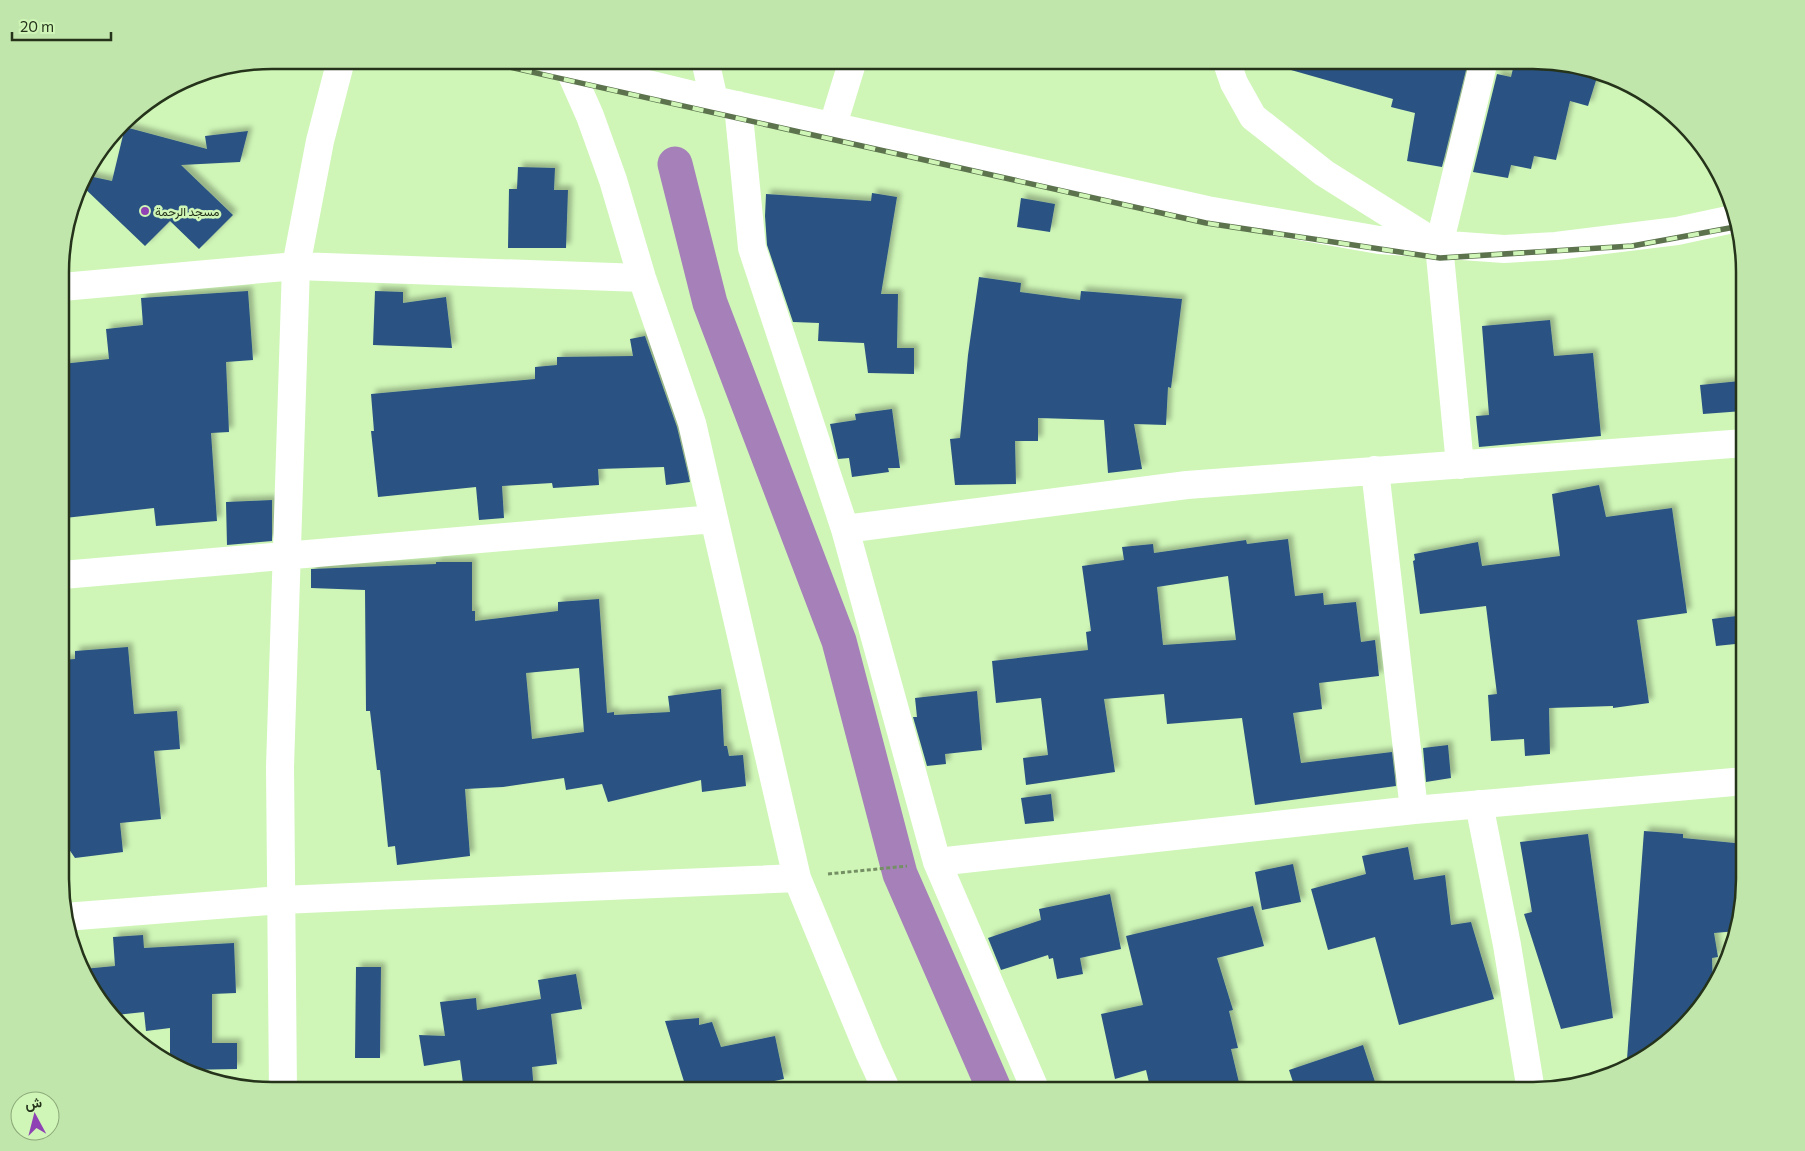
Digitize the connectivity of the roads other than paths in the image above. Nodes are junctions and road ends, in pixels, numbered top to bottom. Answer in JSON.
{"nodes":[{"id":1,"x":339,"y":69,"type":"edge"},
{"id":2,"x":562,"y":69,"type":"edge"},
{"id":3,"x":587,"y":69,"type":"edge"},
{"id":4,"x":709,"y":69,"type":"edge"},
{"id":5,"x":850,"y":69,"type":"edge"},
{"id":6,"x":1229,"y":69,"type":"edge"},
{"id":7,"x":1482,"y":69,"type":"edge"},
{"id":8,"x":726,"y":103,"type":"junction"},
{"id":9,"x":832,"y":125,"type":"junction"},
{"id":10,"x":1729,"y":219,"type":"edge"},
{"id":11,"x":1439,"y":245,"type":"junction"},
{"id":12,"x":296,"y":266,"type":"junction"},
{"id":13,"x":642,"y":278,"type":"junction"},
{"id":14,"x":69,"y":286,"type":"edge"},
{"id":15,"x":1736,"y":444,"type":"edge"},
{"id":16,"x":1460,"y":465,"type":"junction"},
{"id":17,"x":1375,"y":470,"type":"junction"},
{"id":18,"x":714,"y":519,"type":"junction"},
{"id":19,"x":845,"y":529,"type":"junction"},
{"id":20,"x":287,"y":557,"type":"junction"},
{"id":21,"x":69,"y":574,"type":"edge"},
{"id":22,"x":1736,"y":782,"type":"edge"},
{"id":23,"x":1479,"y":804,"type":"junction"},
{"id":24,"x":1414,"y":810,"type":"junction"},
{"id":25,"x":937,"y":862,"type":"junction"},
{"id":26,"x":797,"y":878,"type":"junction"},
{"id":27,"x":281,"y":900,"type":"junction"},
{"id":28,"x":72,"y":916,"type":"edge"},
{"id":29,"x":283,"y":1082,"type":"edge"},
{"id":30,"x":883,"y":1082,"type":"edge"},
{"id":31,"x":1032,"y":1082,"type":"edge"},
{"id":32,"x":1530,"y":1082,"type":"edge"}],
"edges":[{"from":1,"to":12,"type":"street"},
{"from":2,"to":13,"type":"street"},
{"from":3,"to":8,"type":"street"},
{"from":4,"to":8,"type":"street"},
{"from":5,"to":9,"type":"street"},
{"from":6,"to":11,"type":"street"},
{"from":7,"to":11,"type":"street"},
{"from":8,"to":9,"type":"street"},
{"from":8,"to":19,"type":"street"},
{"from":9,"to":11,"type":"street"},
{"from":10,"to":11,"type":"street"},
{"from":11,"to":16,"type":"street"},
{"from":12,"to":13,"type":"street"},
{"from":12,"to":14,"type":"street"},
{"from":12,"to":20,"type":"street"},
{"from":13,"to":18,"type":"street"},
{"from":15,"to":16,"type":"street"},
{"from":16,"to":17,"type":"street"},
{"from":17,"to":19,"type":"street"},
{"from":17,"to":24,"type":"street"},
{"from":18,"to":20,"type":"street"},
{"from":18,"to":26,"type":"street"},
{"from":19,"to":25,"type":"street"},
{"from":20,"to":21,"type":"street"},
{"from":20,"to":27,"type":"street"},
{"from":22,"to":23,"type":"street"},
{"from":23,"to":24,"type":"street"},
{"from":23,"to":32,"type":"street"},
{"from":24,"to":25,"type":"street"},
{"from":25,"to":31,"type":"street"},
{"from":26,"to":27,"type":"street"},
{"from":26,"to":30,"type":"street"},
{"from":27,"to":28,"type":"street"},
{"from":27,"to":29,"type":"street"}]}
